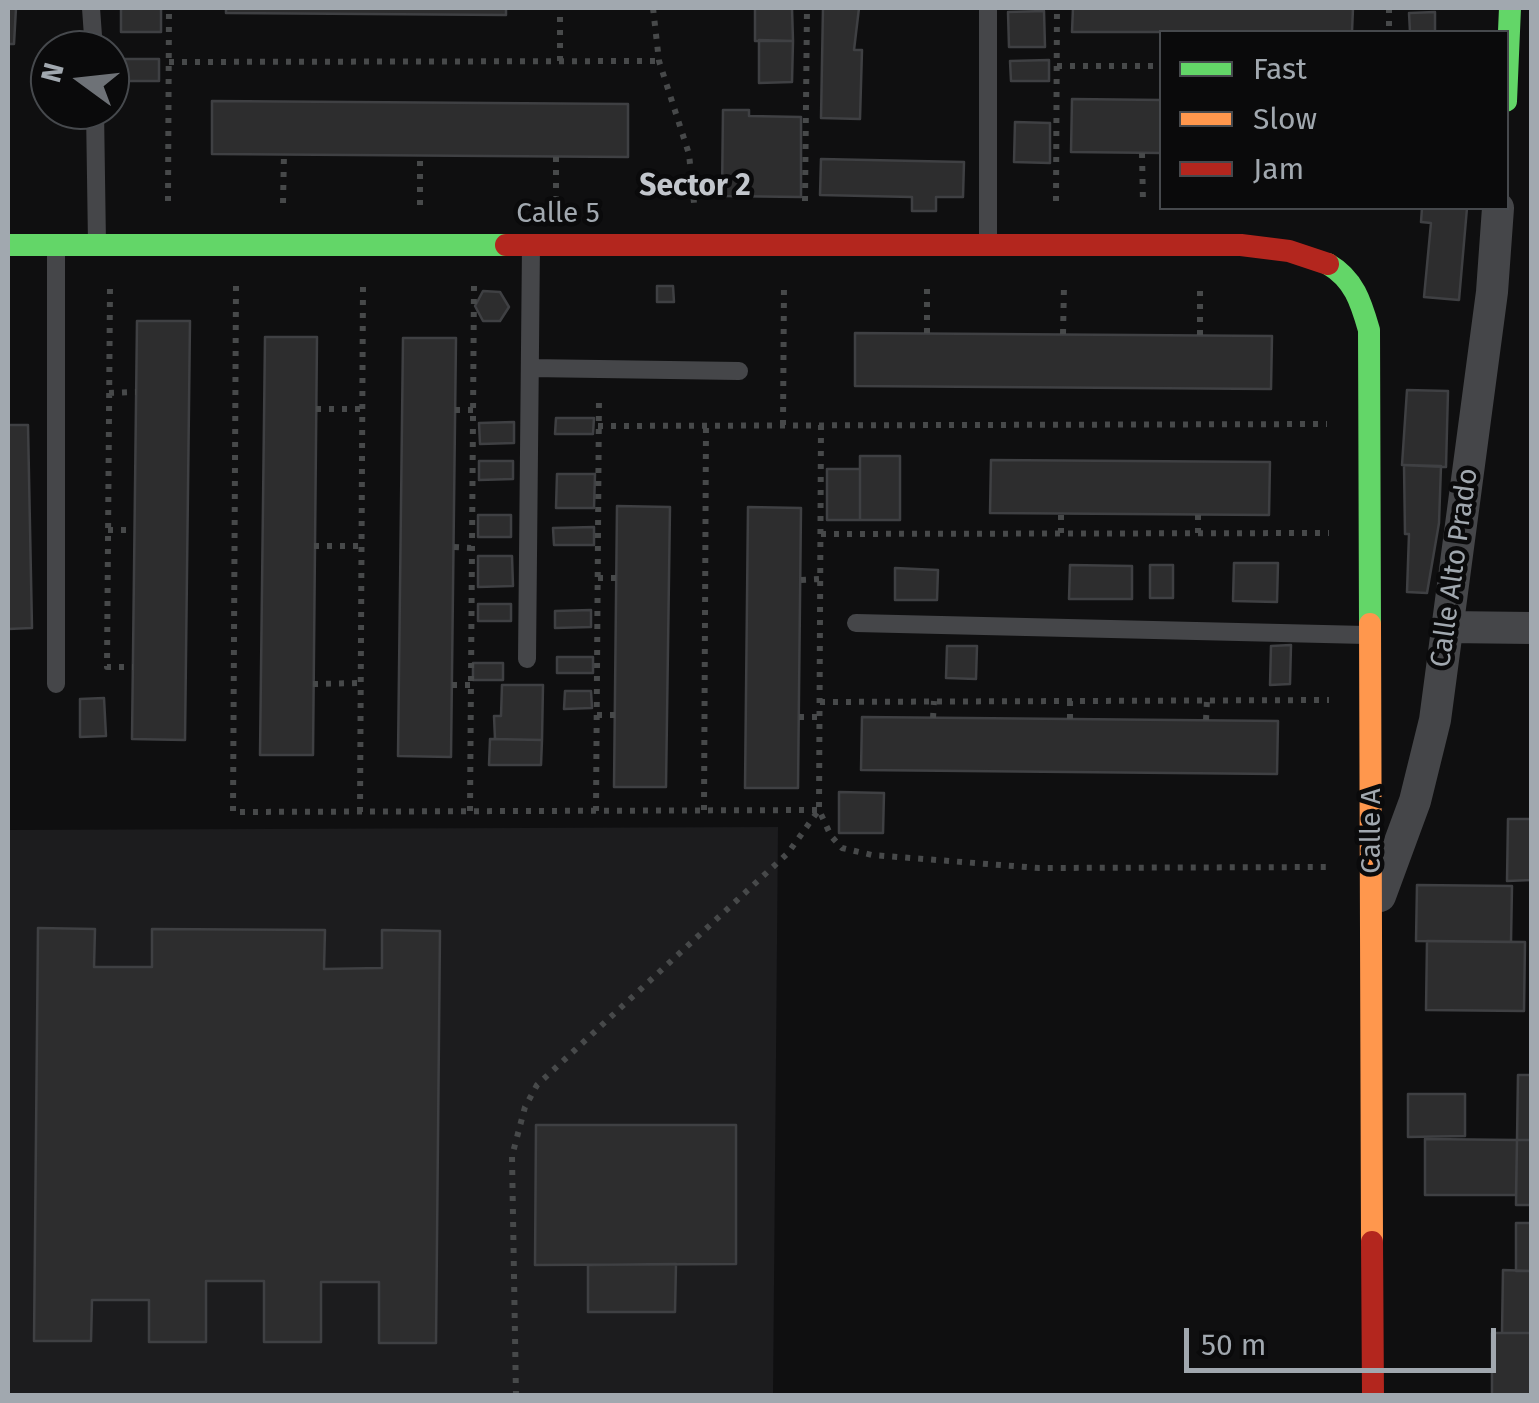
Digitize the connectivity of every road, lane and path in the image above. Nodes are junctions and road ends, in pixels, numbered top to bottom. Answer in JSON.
{"nodes":[{"id":1,"x":169,"y":8,"type":"edge"},
{"id":2,"x":560,"y":8,"type":"edge"},
{"id":3,"x":653,"y":8,"type":"edge"},
{"id":4,"x":807,"y":8,"type":"edge"},
{"id":5,"x":988,"y":8,"type":"edge"},
{"id":6,"x":1057,"y":8,"type":"edge"},
{"id":7,"x":560,"y":61,"type":"junction"},
{"id":8,"x":659,"y":61,"type":"junction"},
{"id":9,"x":169,"y":62,"type":"junction"},
{"id":10,"x":1057,"y":66,"type":"junction"},
{"id":11,"x":1159,"y":66,"type":"edge"},
{"id":12,"x":96,"y":130,"type":"edge"},
{"id":13,"x":1498,"y":210,"type":"edge"},
{"id":14,"x":168,"y":244,"type":"junction"},
{"id":15,"x":236,"y":244,"type":"junction"},
{"id":16,"x":474,"y":244,"type":"junction"},
{"id":17,"x":531,"y":244,"type":"junction"},
{"id":18,"x":699,"y":244,"type":"junction"},
{"id":19,"x":8,"y":245,"type":"edge"},
{"id":20,"x":56,"y":245,"type":"junction"},
{"id":21,"x":103,"y":245,"type":"junction"},
{"id":22,"x":364,"y":245,"type":"junction"},
{"id":23,"x":795,"y":245,"type":"junction"},
{"id":24,"x":988,"y":245,"type":"junction"},
{"id":25,"x":1056,"y":245,"type":"junction"},
{"id":26,"x":1342,"y":274,"type":"joint"},
{"id":27,"x":530,"y":368,"type":"junction"},
{"id":28,"x":599,"y":369,"type":"junction"},
{"id":29,"x":739,"y":371,"type":"dead end"},
{"id":30,"x":136,"y":392,"type":"dead end"},
{"id":31,"x":109,"y":393,"type":"junction"},
{"id":32,"x":316,"y":409,"type":"dead end"},
{"id":33,"x":363,"y":409,"type":"junction"},
{"id":34,"x":456,"y":410,"type":"dead end"},
{"id":35,"x":473,"y":410,"type":"junction"},
{"id":36,"x":1370,"y":424,"type":"junction"},
{"id":37,"x":783,"y":425,"type":"junction"},
{"id":38,"x":821,"y":425,"type":"junction"},
{"id":39,"x":598,"y":426,"type":"junction"},
{"id":40,"x":706,"y":426,"type":"junction"},
{"id":41,"x":1061,"y":514,"type":"dead end"},
{"id":42,"x":1198,"y":515,"type":"dead end"},
{"id":43,"x":108,"y":530,"type":"junction"},
{"id":44,"x":134,"y":530,"type":"dead end"},
{"id":45,"x":1061,"y":533,"type":"junction"},
{"id":46,"x":1198,"y":533,"type":"junction"},
{"id":47,"x":1371,"y":533,"type":"junction"},
{"id":48,"x":820,"y":534,"type":"junction"},
{"id":49,"x":314,"y":546,"type":"dead end"},
{"id":50,"x":362,"y":546,"type":"junction"},
{"id":51,"x":454,"y":547,"type":"dead end"},
{"id":52,"x":472,"y":548,"type":"junction"},
{"id":53,"x":598,"y":578,"type":"junction"},
{"id":54,"x":616,"y":578,"type":"dead end"},
{"id":55,"x":821,"y":579,"type":"junction"},
{"id":56,"x":800,"y":580,"type":"dead end"},
{"id":57,"x":856,"y":623,"type":"dead end"},
{"id":58,"x":1448,"y":627,"type":"junction"},
{"id":59,"x":1532,"y":628,"type":"edge"},
{"id":60,"x":1372,"y":635,"type":"junction"},
{"id":61,"x":527,"y":659,"type":"dead end"},
{"id":62,"x":132,"y":667,"type":"dead end"},
{"id":63,"x":361,"y":683,"type":"junction"},
{"id":64,"x":56,"y":684,"type":"dead end"},
{"id":65,"x":314,"y":684,"type":"dead end"},
{"id":66,"x":452,"y":685,"type":"dead end"},
{"id":67,"x":471,"y":685,"type":"junction"},
{"id":68,"x":1207,"y":700,"type":"junction"},
{"id":69,"x":1371,"y":700,"type":"junction"},
{"id":70,"x":1070,"y":701,"type":"junction"},
{"id":71,"x":820,"y":702,"type":"junction"},
{"id":72,"x":934,"y":702,"type":"junction"},
{"id":73,"x":597,"y":715,"type":"junction"},
{"id":74,"x":615,"y":715,"type":"dead end"},
{"id":75,"x":820,"y":716,"type":"junction"},
{"id":76,"x":799,"y":717,"type":"dead end"},
{"id":77,"x":933,"y":718,"type":"dead end"},
{"id":78,"x":1070,"y":719,"type":"dead end"},
{"id":79,"x":1206,"y":720,"type":"dead end"},
{"id":80,"x":704,"y":810,"type":"junction"},
{"id":81,"x":819,"y":810,"type":"junction"},
{"id":82,"x":470,"y":811,"type":"junction"},
{"id":83,"x":596,"y":811,"type":"junction"},
{"id":84,"x":360,"y":812,"type":"junction"},
{"id":85,"x":1372,"y":866,"type":"junction"},
{"id":86,"x":1372,"y":920,"type":"junction"},
{"id":87,"x":516,"y":1396,"type":"edge"},
{"id":88,"x":1373,"y":1396,"type":"edge"}],
"edges":[{"from":1,"to":9,"type":"path"},
{"from":2,"to":7,"type":"path"},
{"from":3,"to":8,"type":"path"},
{"from":4,"to":23,"type":"path"},
{"from":5,"to":24,"type":"lane"},
{"from":6,"to":10,"type":"path"},
{"from":7,"to":8,"type":"path"},
{"from":7,"to":9,"type":"path"},
{"from":8,"to":18,"type":"path"},
{"from":9,"to":14,"type":"path"},
{"from":10,"to":11,"type":"path"},
{"from":10,"to":25,"type":"path"},
{"from":12,"to":21,"type":"lane"},
{"from":13,"to":58,"type":"street","name":"Calle Alto Prado"},
{"from":14,"to":15,"type":"street","name":"Calle 5"},
{"from":14,"to":21,"type":"street","name":"Calle 5"},
{"from":15,"to":22,"type":"street","name":"Calle 5"},
{"from":15,"to":84,"type":"path"},
{"from":16,"to":17,"type":"street","name":"Calle 5"},
{"from":16,"to":22,"type":"street","name":"Calle 5"},
{"from":16,"to":35,"type":"path"},
{"from":17,"to":18,"type":"street","name":"Calle 5"},
{"from":17,"to":27,"type":"lane"},
{"from":18,"to":23,"type":"street","name":"Calle 5"},
{"from":19,"to":20,"type":"street","name":"Calle 5"},
{"from":20,"to":21,"type":"street","name":"Calle 5"},
{"from":20,"to":64,"type":"lane"},
{"from":21,"to":31,"type":"path"},
{"from":22,"to":33,"type":"path"},
{"from":23,"to":24,"type":"street","name":"Calle 5"},
{"from":23,"to":37,"type":"path"},
{"from":24,"to":25,"type":"street","name":"Calle 5"},
{"from":25,"to":26,"type":"street","name":"Calle 5"},
{"from":26,"to":36,"type":"street","name":"Calle A"},
{"from":27,"to":28,"type":"lane"},
{"from":27,"to":61,"type":"lane"},
{"from":28,"to":29,"type":"lane"},
{"from":28,"to":39,"type":"path"},
{"from":30,"to":31,"type":"path"},
{"from":31,"to":43,"type":"path"},
{"from":32,"to":33,"type":"path"},
{"from":33,"to":50,"type":"path"},
{"from":34,"to":35,"type":"path"},
{"from":35,"to":52,"type":"path"},
{"from":36,"to":38,"type":"path"},
{"from":36,"to":47,"type":"street","name":"Calle A"},
{"from":37,"to":38,"type":"path"},
{"from":37,"to":40,"type":"path"},
{"from":38,"to":48,"type":"path"},
{"from":39,"to":40,"type":"path"},
{"from":39,"to":53,"type":"path"},
{"from":40,"to":80,"type":"path"},
{"from":41,"to":45,"type":"path"},
{"from":42,"to":46,"type":"path"},
{"from":43,"to":44,"type":"path"},
{"from":43,"to":62,"type":"path"},
{"from":45,"to":46,"type":"path"},
{"from":45,"to":48,"type":"path"},
{"from":46,"to":47,"type":"path"},
{"from":47,"to":60,"type":"street","name":"Calle A"},
{"from":48,"to":55,"type":"path"},
{"from":49,"to":50,"type":"path"},
{"from":50,"to":63,"type":"path"},
{"from":51,"to":52,"type":"path"},
{"from":52,"to":67,"type":"path"},
{"from":53,"to":54,"type":"path"},
{"from":53,"to":73,"type":"path"},
{"from":55,"to":56,"type":"path"},
{"from":55,"to":71,"type":"path"},
{"from":57,"to":60,"type":"lane"},
{"from":58,"to":59,"type":"street"},
{"from":58,"to":86,"type":"street","name":"Calle Alto Prado"},
{"from":60,"to":69,"type":"street","name":"Calle A"},
{"from":63,"to":65,"type":"path"},
{"from":63,"to":84,"type":"path"},
{"from":66,"to":67,"type":"path"},
{"from":67,"to":82,"type":"path"},
{"from":68,"to":69,"type":"path"},
{"from":68,"to":70,"type":"path"},
{"from":68,"to":79,"type":"path"},
{"from":69,"to":85,"type":"street","name":"Calle A"},
{"from":70,"to":72,"type":"path"},
{"from":70,"to":78,"type":"path"},
{"from":71,"to":72,"type":"path"},
{"from":71,"to":75,"type":"path"},
{"from":72,"to":77,"type":"path"},
{"from":73,"to":74,"type":"path"},
{"from":73,"to":83,"type":"path"},
{"from":75,"to":76,"type":"path"},
{"from":75,"to":81,"type":"path"},
{"from":80,"to":81,"type":"path"},
{"from":80,"to":83,"type":"path"},
{"from":81,"to":85,"type":"path"},
{"from":81,"to":87,"type":"path"},
{"from":82,"to":83,"type":"path"},
{"from":82,"to":84,"type":"path"},
{"from":85,"to":86,"type":"street","name":"Calle A"},
{"from":86,"to":88,"type":"street","name":"Calle A"}]}
